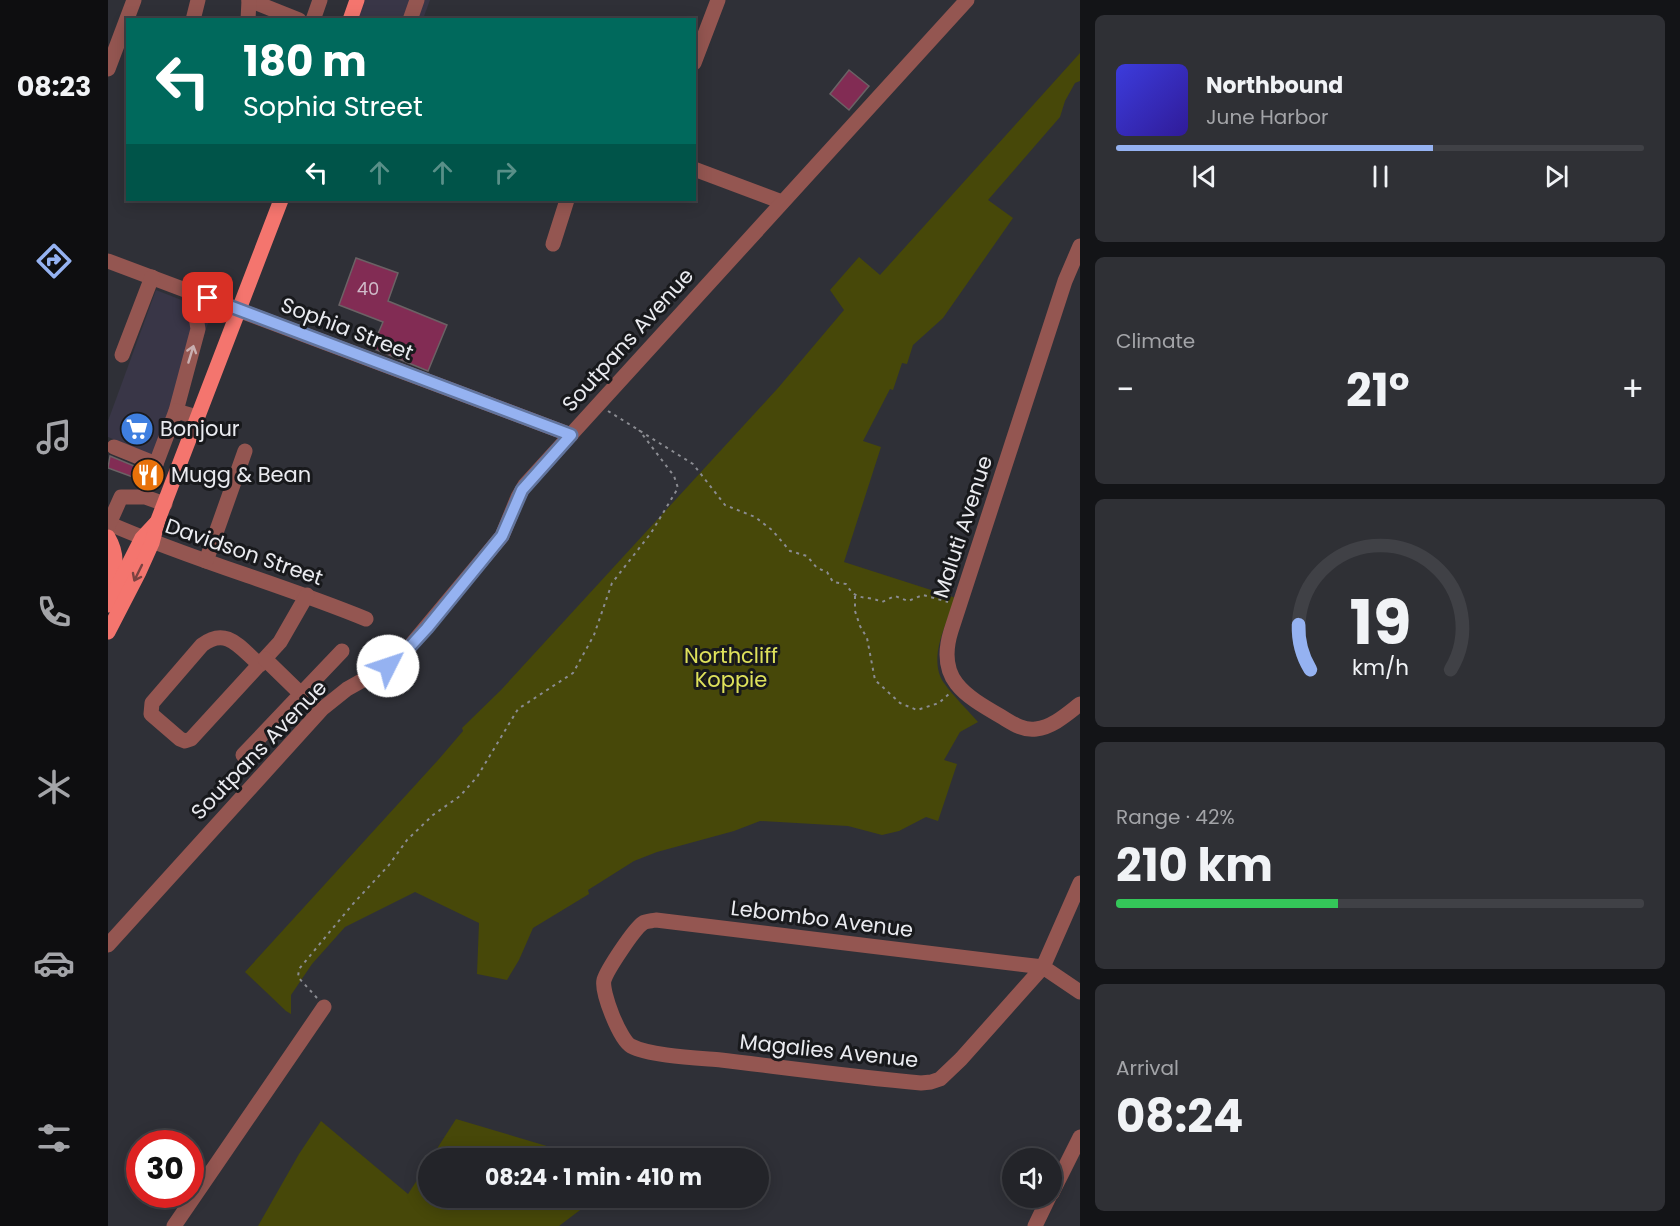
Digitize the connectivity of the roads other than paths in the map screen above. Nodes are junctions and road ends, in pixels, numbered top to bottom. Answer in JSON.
{"nodes":[{"id":1,"x":134,"y":0,"type":"edge"},
{"id":2,"x":198,"y":0,"type":"edge"},
{"id":3,"x":249,"y":0,"type":"edge"},
{"id":4,"x":320,"y":0,"type":"edge"},
{"id":5,"x":357,"y":0,"type":"edge"},
{"id":6,"x":417,"y":0,"type":"edge"},
{"id":7,"x":718,"y":0,"type":"edge"},
{"id":8,"x":967,"y":0,"type":"edge"},
{"id":9,"x":127,"y":18,"type":"edge"},
{"id":10,"x":194,"y":18,"type":"edge"},
{"id":11,"x":248,"y":18,"type":"edge"},
{"id":12,"x":294,"y":18,"type":"edge"},
{"id":13,"x":314,"y":18,"type":"edge"},
{"id":14,"x":351,"y":18,"type":"edge"},
{"id":15,"x":411,"y":18,"type":"edge"},
{"id":16,"x":126,"y":21,"type":"edge"},
{"id":17,"x":696,"y":58,"type":"edge"},
{"id":18,"x":108,"y":69,"type":"edge"},
{"id":19,"x":696,"y":170,"type":"edge"},
{"id":20,"x":281,"y":201,"type":"edge"},
{"id":21,"x":567,"y":201,"type":"edge"},
{"id":22,"x":782,"y":202,"type":"junction"},
{"id":23,"x":553,"y":244,"type":"dead end"},
{"id":24,"x":1080,"y":246,"type":"edge"},
{"id":25,"x":108,"y":261,"type":"edge"},
{"id":26,"x":152,"y":277,"type":"junction"},
{"id":27,"x":192,"y":292,"type":"junction"},
{"id":28,"x":239,"y":310,"type":"junction"},
{"id":29,"x":122,"y":355,"type":"dead end"},
{"id":30,"x":176,"y":411,"type":"junction"},
{"id":31,"x":197,"y":417,"type":"junction"},
{"id":32,"x":571,"y":435,"type":"junction"},
{"id":33,"x":114,"y":447,"type":"dead end"},
{"id":34,"x":245,"y":451,"type":"dead end"},
{"id":35,"x":181,"y":461,"type":"junction"},
{"id":36,"x":153,"y":473,"type":"junction"},
{"id":37,"x":165,"y":504,"type":"junction"},
{"id":38,"x":108,"y":528,"type":"edge"},
{"id":39,"x":147,"y":540,"type":"junction"},
{"id":40,"x":206,"y":561,"type":"junction"},
{"id":41,"x":108,"y":595,"type":"edge"},
{"id":42,"x":307,"y":595,"type":"junction"},
{"id":43,"x":108,"y":605,"type":"edge"},
{"id":44,"x":366,"y":619,"type":"dead end"},
{"id":45,"x":108,"y":632,"type":"edge"},
{"id":46,"x":342,"y":651,"type":"dead end"},
{"id":47,"x":262,"y":662,"type":"junction"},
{"id":48,"x":300,"y":694,"type":"junction"},
{"id":49,"x":1080,"y":704,"type":"edge"},
{"id":50,"x":243,"y":755,"type":"dead end"},
{"id":51,"x":1080,"y":883,"type":"edge"},
{"id":52,"x":108,"y":945,"type":"edge"},
{"id":53,"x":1043,"y":967,"type":"junction"},
{"id":54,"x":1080,"y":992,"type":"edge"},
{"id":55,"x":608,"y":1001,"type":"joint"},
{"id":56,"x":324,"y":1007,"type":"road end"},
{"id":57,"x":1080,"y":1137,"type":"edge"},
{"id":58,"x":1062,"y":1173,"type":"edge"},
{"id":59,"x":1044,"y":1208,"type":"edge"},
{"id":60,"x":174,"y":1226,"type":"edge"},
{"id":61,"x":1035,"y":1226,"type":"edge"}],
"edges":[{"from":1,"to":9,"type":"street"},
{"from":2,"to":10,"type":"street"},
{"from":3,"to":11,"type":"street"},
{"from":3,"to":12,"type":"street"},
{"from":4,"to":13,"type":"street"},
{"from":5,"to":14,"type":"main road"},
{"from":6,"to":15,"type":"street"},
{"from":7,"to":17,"type":"street"},
{"from":8,"to":22,"type":"street","name":"Soutpans Avenue"},
{"from":16,"to":18,"type":"street"},
{"from":19,"to":22,"type":"street"},
{"from":20,"to":28,"type":"main road"},
{"from":21,"to":23,"type":"street"},
{"from":22,"to":32,"type":"street","name":"Soutpans Avenue"},
{"from":24,"to":49,"type":"street","name":"Maluti Avenue"},
{"from":25,"to":26,"type":"street","name":"Sophia Street"},
{"from":26,"to":27,"type":"street","name":"Sophia Street"},
{"from":26,"to":29,"type":"street"},
{"from":27,"to":28,"type":"street","name":"Sophia Street"},
{"from":30,"to":27,"type":"street","one_way":true},
{"from":28,"to":31,"type":"main road"},
{"from":28,"to":32,"type":"street","name":"Sophia Street"},
{"from":30,"to":31,"type":"street"},
{"from":30,"to":36,"type":"street"},
{"from":31,"to":35,"type":"main road"},
{"from":32,"to":52,"type":"street","name":"Soutpans Avenue"},
{"from":33,"to":36,"type":"street"},
{"from":34,"to":40,"type":"street"},
{"from":35,"to":36,"type":"street"},
{"from":35,"to":37,"type":"main road"},
{"from":36,"to":37,"type":"street"},
{"from":36,"to":38,"type":"street"},
{"from":37,"to":39,"type":"main road"},
{"from":38,"to":39,"type":"street","name":"Davidson Street"},
{"from":38,"to":41,"type":"main road"},
{"from":39,"to":40,"type":"street","name":"Davidson Street"},
{"from":39,"to":43,"type":"main road"},
{"from":39,"to":45,"type":"main road","one_way":true},
{"from":40,"to":42,"type":"street","name":"Davidson Street"},
{"from":42,"to":44,"type":"street","name":"Davidson Street"},
{"from":42,"to":47,"type":"street"},
{"from":46,"to":48,"type":"street"},
{"from":47,"to":47,"type":"street"},
{"from":47,"to":48,"type":"street"},
{"from":48,"to":50,"type":"street"},
{"from":51,"to":53,"type":"street","name":"Magalies Avenue"},
{"from":53,"to":54,"type":"street","name":"Lebombo Avenue"},
{"from":53,"to":55,"type":"street","name":"Lebombo Avenue"},
{"from":53,"to":55,"type":"street","name":"Magalies Avenue"},
{"from":56,"to":60,"type":"street"},
{"from":57,"to":58,"type":"street"},
{"from":59,"to":61,"type":"street"}]}
